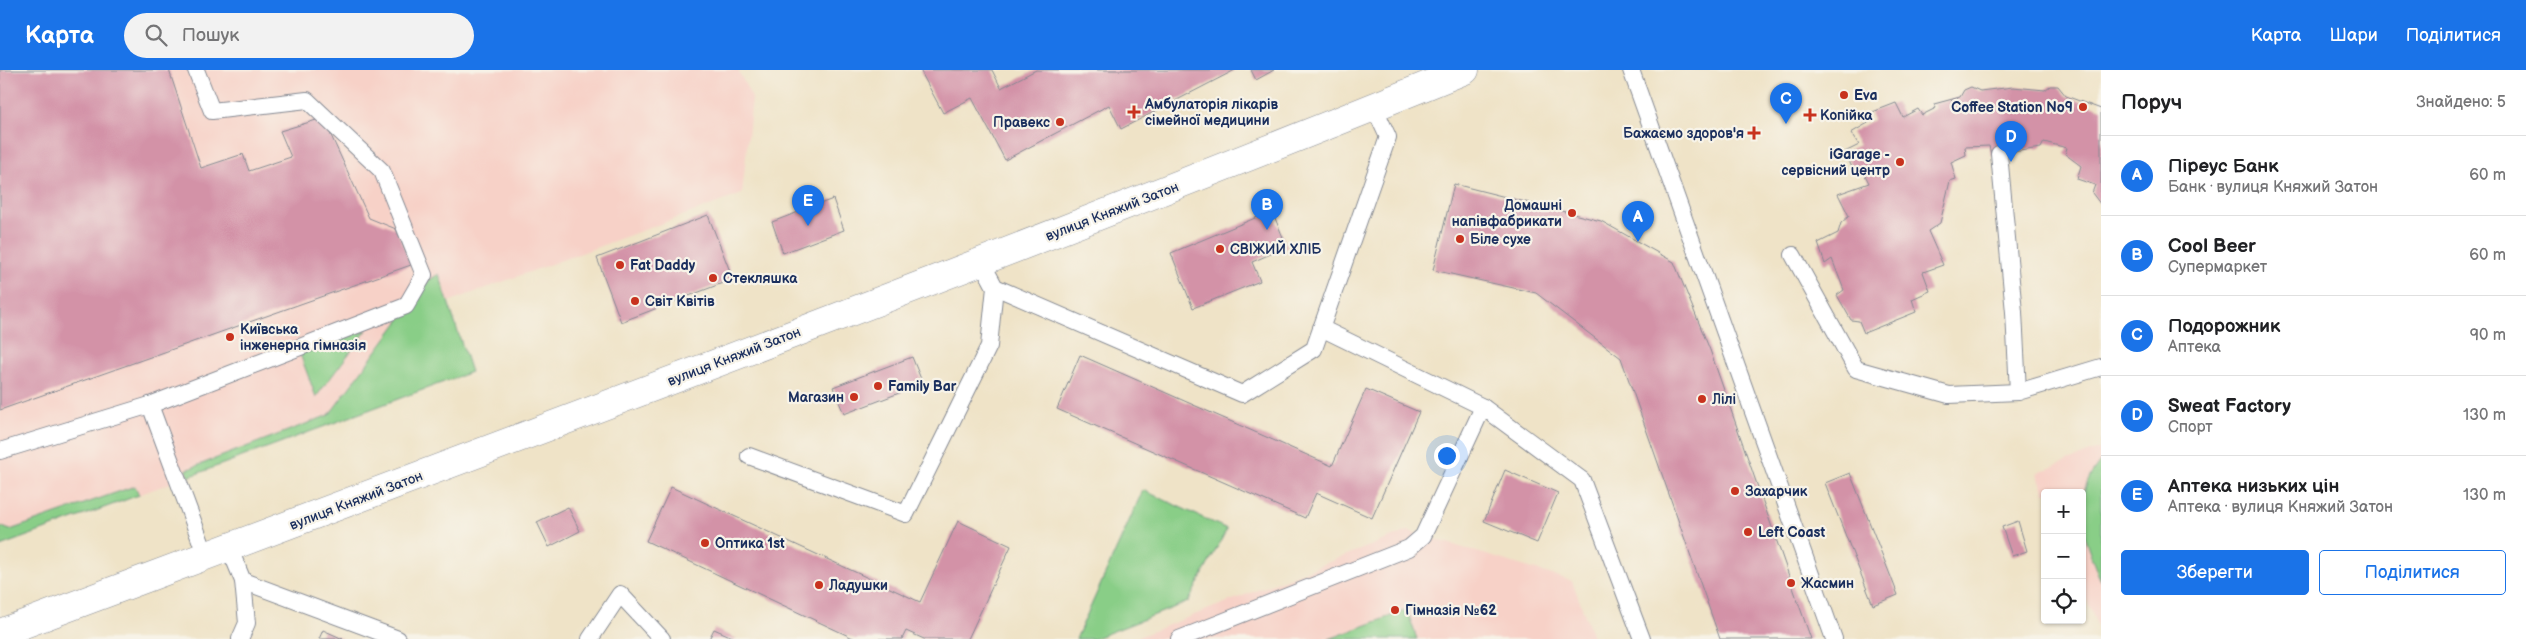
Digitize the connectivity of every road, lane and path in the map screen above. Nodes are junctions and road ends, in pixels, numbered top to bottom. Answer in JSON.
{"nodes":[{"id":1,"x":196,"y":70,"type":"edge"},
{"id":2,"x":1465,"y":70,"type":"edge"},
{"id":3,"x":1631,"y":70,"type":"edge"},
{"id":4,"x":1374,"y":107,"type":"junction"},
{"id":5,"x":1999,"y":154,"type":"dead end"},
{"id":6,"x":1793,"y":255,"type":"dead end"},
{"id":7,"x":981,"y":261,"type":"junction"},
{"id":8,"x":995,"y":287,"type":"junction"},
{"id":9,"x":1321,"y":328,"type":"junction"},
{"id":10,"x":2101,"y":368,"type":"edge"},
{"id":11,"x":2018,"y":392,"type":"junction"},
{"id":12,"x":150,"y":404,"type":"junction"},
{"id":13,"x":1483,"y":407,"type":"junction"},
{"id":14,"x":0,"y":451,"type":"edge"},
{"id":15,"x":749,"y":456,"type":"dead end"},
{"id":16,"x":218,"y":551,"type":"junction"},
{"id":17,"x":243,"y":581,"type":"junction"},
{"id":18,"x":0,"y":633,"type":"edge"},
{"id":19,"x":240,"y":639,"type":"edge"},
{"id":20,"x":398,"y":639,"type":"edge"},
{"id":21,"x":590,"y":639,"type":"edge"},
{"id":22,"x":662,"y":639,"type":"edge"},
{"id":23,"x":1179,"y":639,"type":"edge"},
{"id":24,"x":1642,"y":639,"type":"edge"},
{"id":25,"x":1834,"y":639,"type":"edge"}],
"edges":[{"from":1,"to":12,"type":"lane"},
{"from":2,"to":4,"type":"street","name":"вулиця Княжий Затон"},
{"from":3,"to":25,"type":"lane"},
{"from":4,"to":7,"type":"street","name":"вулиця Княжий Затон"},
{"from":4,"to":9,"type":"lane"},
{"from":5,"to":11,"type":"lane"},
{"from":6,"to":11,"type":"lane"},
{"from":7,"to":8,"type":"lane"},
{"from":7,"to":16,"type":"street","name":"вулиця Княжий Затон"},
{"from":8,"to":9,"type":"lane"},
{"from":8,"to":15,"type":"lane"},
{"from":9,"to":13,"type":"lane"},
{"from":10,"to":11,"type":"lane"},
{"from":12,"to":14,"type":"lane"},
{"from":12,"to":16,"type":"lane"},
{"from":13,"to":23,"type":"lane"},
{"from":13,"to":24,"type":"lane"},
{"from":16,"to":17,"type":"lane"},
{"from":16,"to":18,"type":"street","name":"вулиця Княжий Затон"},
{"from":17,"to":19,"type":"lane"},
{"from":17,"to":20,"type":"lane"},
{"from":21,"to":22,"type":"lane"}]}
